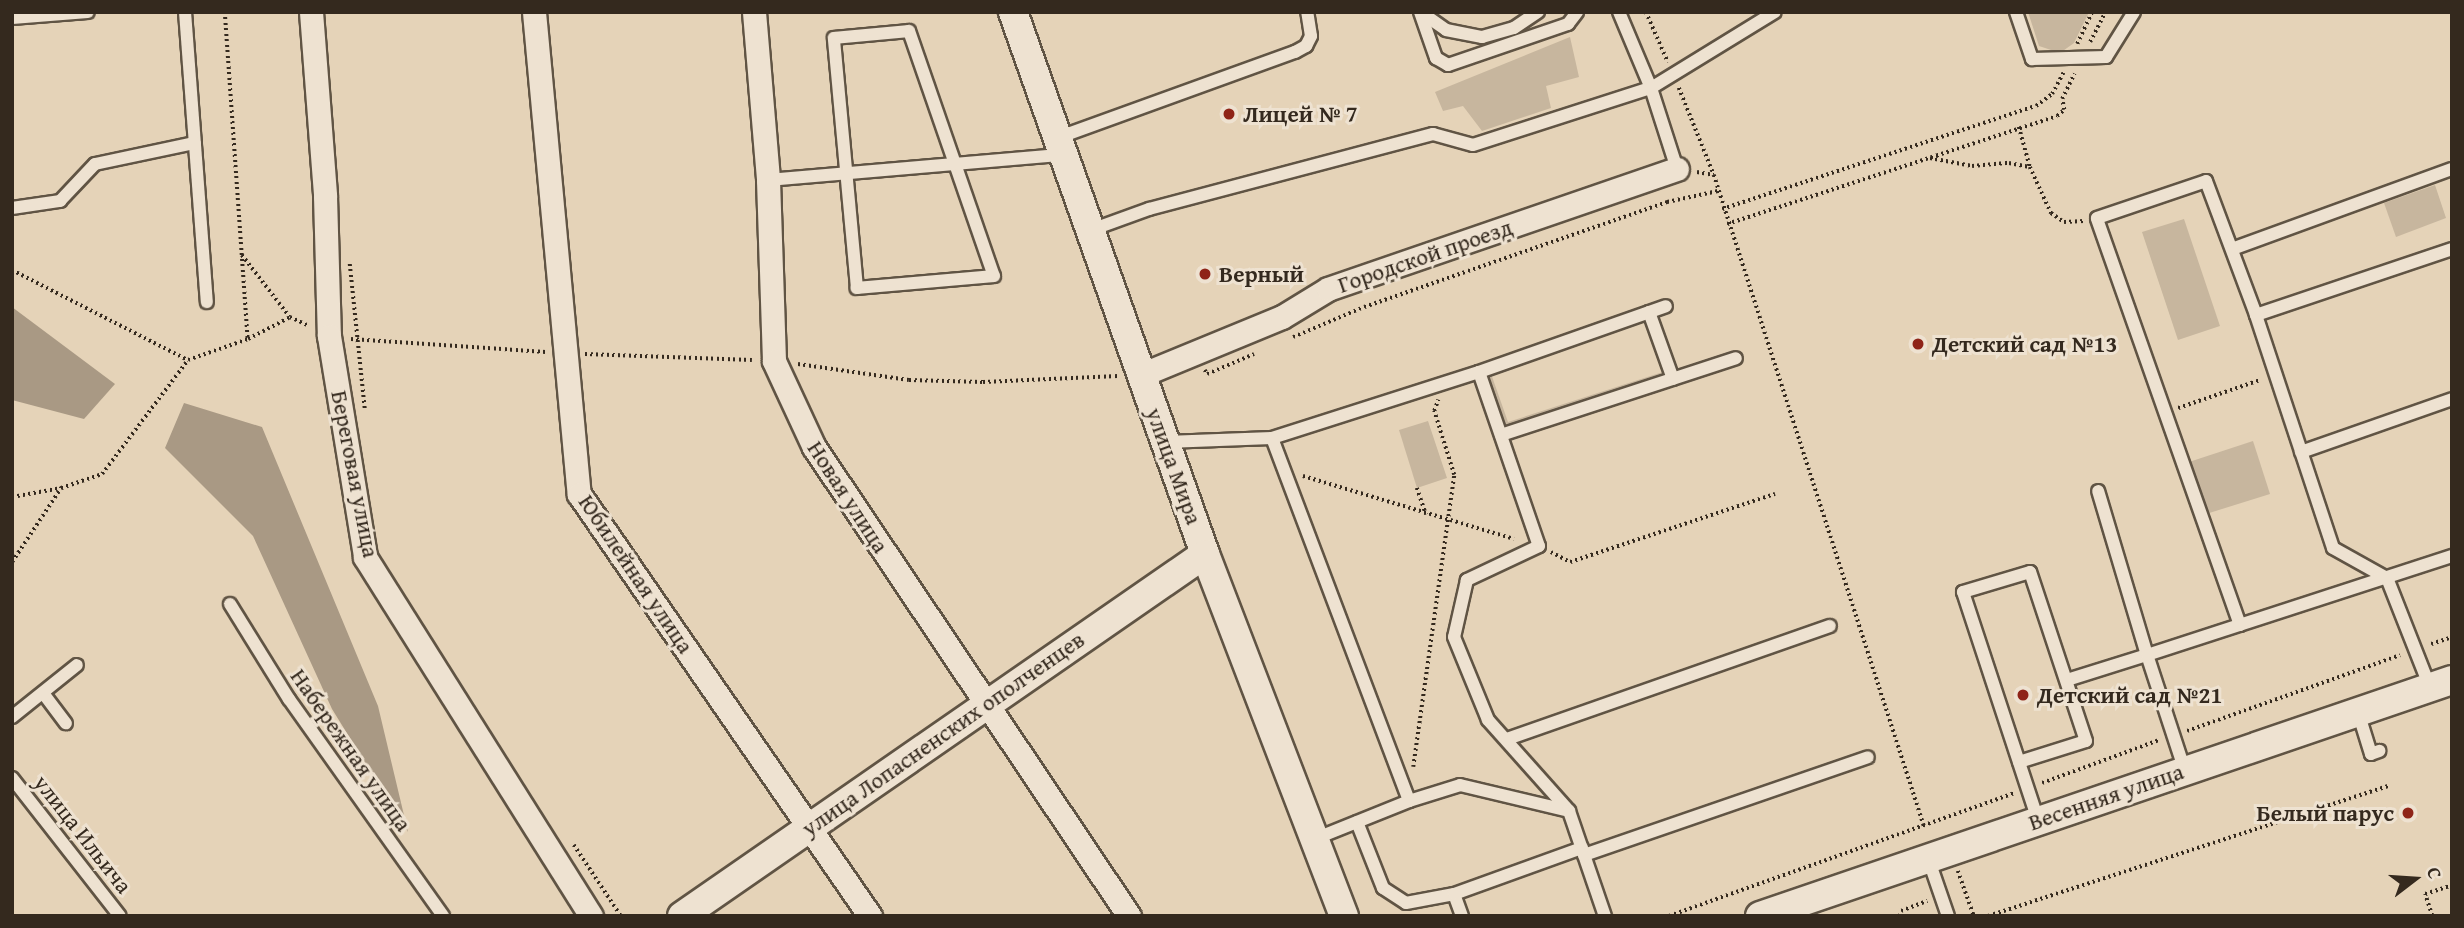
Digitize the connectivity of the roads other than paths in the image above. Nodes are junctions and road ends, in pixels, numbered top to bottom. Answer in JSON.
{"nodes":[{"id":1,"x":88,"y":12,"type":"edge"},
{"id":2,"x":185,"y":12,"type":"edge"},
{"id":3,"x":311,"y":12,"type":"edge"},
{"id":4,"x":534,"y":12,"type":"edge"},
{"id":5,"x":754,"y":12,"type":"edge"},
{"id":6,"x":1013,"y":12,"type":"edge"},
{"id":7,"x":1307,"y":12,"type":"edge"},
{"id":8,"x":1421,"y":12,"type":"edge"},
{"id":9,"x":1538,"y":12,"type":"edge"},
{"id":10,"x":1577,"y":12,"type":"edge"},
{"id":11,"x":1619,"y":12,"type":"edge"},
{"id":12,"x":1775,"y":12,"type":"edge"},
{"id":13,"x":2016,"y":12,"type":"edge"},
{"id":14,"x":2134,"y":12,"type":"edge"},
{"id":15,"x":12,"y":18,"type":"edge"},
{"id":16,"x":1651,"y":88,"type":"junction"},
{"id":17,"x":195,"y":144,"type":"junction"},
{"id":18,"x":1059,"y":146,"type":"junction"},
{"id":19,"x":956,"y":167,"type":"junction"},
{"id":20,"x":1677,"y":169,"type":"joint"},
{"id":21,"x":2452,"y":169,"type":"edge"},
{"id":22,"x":848,"y":174,"type":"junction"},
{"id":23,"x":768,"y":180,"type":"junction"},
{"id":24,"x":12,"y":208,"type":"edge"},
{"id":25,"x":1088,"y":231,"type":"junction"},
{"id":26,"x":2232,"y":249,"type":"junction"},
{"id":27,"x":2452,"y":249,"type":"edge"},
{"id":28,"x":208,"y":302,"type":"dead end"},
{"id":29,"x":1666,"y":306,"type":"dead end"},
{"id":30,"x":1649,"y":312,"type":"junction"},
{"id":31,"x":2256,"y":315,"type":"junction"},
{"id":32,"x":1736,"y":358,"type":"dead end"},
{"id":33,"x":1479,"y":372,"type":"junction"},
{"id":34,"x":1141,"y":375,"type":"junction"},
{"id":35,"x":1672,"y":379,"type":"junction"},
{"id":36,"x":2452,"y":399,"type":"edge"},
{"id":37,"x":1501,"y":435,"type":"junction"},
{"id":38,"x":1272,"y":438,"type":"junction"},
{"id":39,"x":1166,"y":442,"type":"junction"},
{"id":40,"x":2301,"y":452,"type":"junction"},
{"id":41,"x":2098,"y":491,"type":"dead end"},
{"id":42,"x":1205,"y":554,"type":"junction"},
{"id":43,"x":2452,"y":556,"type":"edge"},
{"id":44,"x":2387,"y":578,"type":"junction"},
{"id":45,"x":230,"y":604,"type":"dead end"},
{"id":46,"x":2241,"y":625,"type":"junction"},
{"id":47,"x":1830,"y":626,"type":"dead end"},
{"id":48,"x":2147,"y":655,"type":"junction"},
{"id":49,"x":77,"y":665,"type":"dead end"},
{"id":50,"x":2067,"y":680,"type":"junction"},
{"id":51,"x":2441,"y":683,"type":"edge"},
{"id":52,"x":43,"y":692,"type":"junction"},
{"id":53,"x":984,"y":703,"type":"junction"},
{"id":54,"x":2358,"y":711,"type":"junction"},
{"id":55,"x":12,"y":717,"type":"edge"},
{"id":56,"x":66,"y":723,"type":"dead end"},
{"id":57,"x":1507,"y":739,"type":"junction"},
{"id":58,"x":2379,"y":751,"type":"dead end"},
{"id":59,"x":1868,"y":757,"type":"dead end"},
{"id":60,"x":2019,"y":762,"type":"junction"},
{"id":61,"x":2185,"y":771,"type":"junction"},
{"id":62,"x":12,"y":778,"type":"edge"},
{"id":63,"x":1409,"y":802,"type":"junction"},
{"id":64,"x":1569,"y":811,"type":"junction"},
{"id":65,"x":2038,"y":820,"type":"junction"},
{"id":66,"x":1357,"y":822,"type":"junction"},
{"id":67,"x":808,"y":828,"type":"junction"},
{"id":68,"x":1312,"y":840,"type":"junction"},
{"id":69,"x":1583,"y":852,"type":"junction"},
{"id":70,"x":1940,"y":854,"type":"junction"},
{"id":71,"x":1454,"y":894,"type":"junction"},
{"id":72,"x":120,"y":916,"type":"edge"},
{"id":73,"x":443,"y":916,"type":"edge"},
{"id":74,"x":591,"y":916,"type":"edge"},
{"id":75,"x":682,"y":916,"type":"edge"},
{"id":76,"x":870,"y":916,"type":"edge"},
{"id":77,"x":1129,"y":916,"type":"edge"},
{"id":78,"x":1343,"y":916,"type":"edge"},
{"id":79,"x":1462,"y":916,"type":"edge"},
{"id":80,"x":1605,"y":916,"type":"edge"},
{"id":81,"x":1760,"y":916,"type":"edge"},
{"id":82,"x":1948,"y":916,"type":"edge"}],
"edges":[{"from":1,"to":15,"type":"lane"},
{"from":2,"to":17,"type":"lane"},
{"from":3,"to":74,"type":"street","name":"Береговая улица"},
{"from":4,"to":67,"type":"street","name":"Юбилейная улица"},
{"from":5,"to":23,"type":"street","name":"Новая улица"},
{"from":6,"to":18,"type":"street","name":"улица Мира"},
{"from":7,"to":18,"type":"lane"},
{"from":8,"to":9,"type":"lane"},
{"from":8,"to":10,"type":"lane"},
{"from":11,"to":16,"type":"lane"},
{"from":12,"to":16,"type":"lane"},
{"from":13,"to":14,"type":"lane"},
{"from":16,"to":20,"type":"lane"},
{"from":16,"to":25,"type":"lane"},
{"from":17,"to":24,"type":"lane"},
{"from":17,"to":28,"type":"lane"},
{"from":18,"to":19,"type":"lane"},
{"from":18,"to":25,"type":"street","name":"улица Мира"},
{"from":19,"to":22,"type":"lane"},
{"from":19,"to":22,"type":"lane"},
{"from":19,"to":22,"type":"lane"},
{"from":20,"to":34,"type":"street","name":"Городской проезд"},
{"from":21,"to":26,"type":"lane"},
{"from":22,"to":23,"type":"lane"},
{"from":23,"to":53,"type":"street","name":"Новая улица"},
{"from":25,"to":34,"type":"street","name":"улица Мира"},
{"from":26,"to":31,"type":"lane"},
{"from":26,"to":46,"type":"lane"},
{"from":27,"to":31,"type":"lane"},
{"from":29,"to":30,"type":"lane"},
{"from":30,"to":33,"type":"lane"},
{"from":30,"to":35,"type":"lane"},
{"from":31,"to":40,"type":"lane"},
{"from":32,"to":35,"type":"lane"},
{"from":33,"to":37,"type":"lane"},
{"from":33,"to":38,"type":"lane"},
{"from":34,"to":39,"type":"street","name":"улица Мира"},
{"from":35,"to":37,"type":"lane"},
{"from":36,"to":40,"type":"lane"},
{"from":37,"to":57,"type":"lane"},
{"from":38,"to":39,"type":"lane"},
{"from":38,"to":63,"type":"lane"},
{"from":39,"to":42,"type":"street","name":"улица Мира"},
{"from":40,"to":44,"type":"lane"},
{"from":41,"to":48,"type":"lane"},
{"from":42,"to":53,"type":"street","name":"улица Лопасненских ополченцев"},
{"from":42,"to":68,"type":"street","name":"улица Мира"},
{"from":43,"to":44,"type":"lane"},
{"from":44,"to":46,"type":"lane"},
{"from":44,"to":51,"type":"lane"},
{"from":45,"to":73,"type":"lane","name":"Набережная улица"},
{"from":46,"to":48,"type":"lane"},
{"from":47,"to":57,"type":"lane"},
{"from":48,"to":50,"type":"lane"},
{"from":48,"to":61,"type":"lane"},
{"from":49,"to":52,"type":"lane"},
{"from":50,"to":60,"type":"lane"},
{"from":50,"to":60,"type":"lane"},
{"from":51,"to":54,"type":"street","name":"Весенняя улица"},
{"from":52,"to":55,"type":"lane"},
{"from":52,"to":56,"type":"lane"},
{"from":53,"to":67,"type":"street","name":"улица Лопасненских ополченцев"},
{"from":53,"to":77,"type":"street","name":"Новая улица"},
{"from":54,"to":58,"type":"lane"},
{"from":54,"to":61,"type":"street","name":"Весенняя улица"},
{"from":57,"to":64,"type":"lane"},
{"from":59,"to":69,"type":"lane"},
{"from":60,"to":65,"type":"lane"},
{"from":61,"to":65,"type":"street","name":"Весенняя улица"},
{"from":62,"to":72,"type":"lane","name":"улица Ильича"},
{"from":63,"to":64,"type":"lane"},
{"from":63,"to":66,"type":"lane"},
{"from":64,"to":69,"type":"lane"},
{"from":65,"to":70,"type":"street","name":"Весенняя улица"},
{"from":66,"to":68,"type":"lane"},
{"from":66,"to":71,"type":"lane"},
{"from":67,"to":75,"type":"street","name":"улица Лопасненских ополченцев"},
{"from":67,"to":76,"type":"street","name":"Юбилейная улица"},
{"from":68,"to":78,"type":"street","name":"улица Мира"},
{"from":69,"to":71,"type":"lane"},
{"from":69,"to":80,"type":"lane"},
{"from":70,"to":81,"type":"street","name":"Весенняя улица"},
{"from":70,"to":82,"type":"lane"},
{"from":71,"to":79,"type":"lane"}]}
